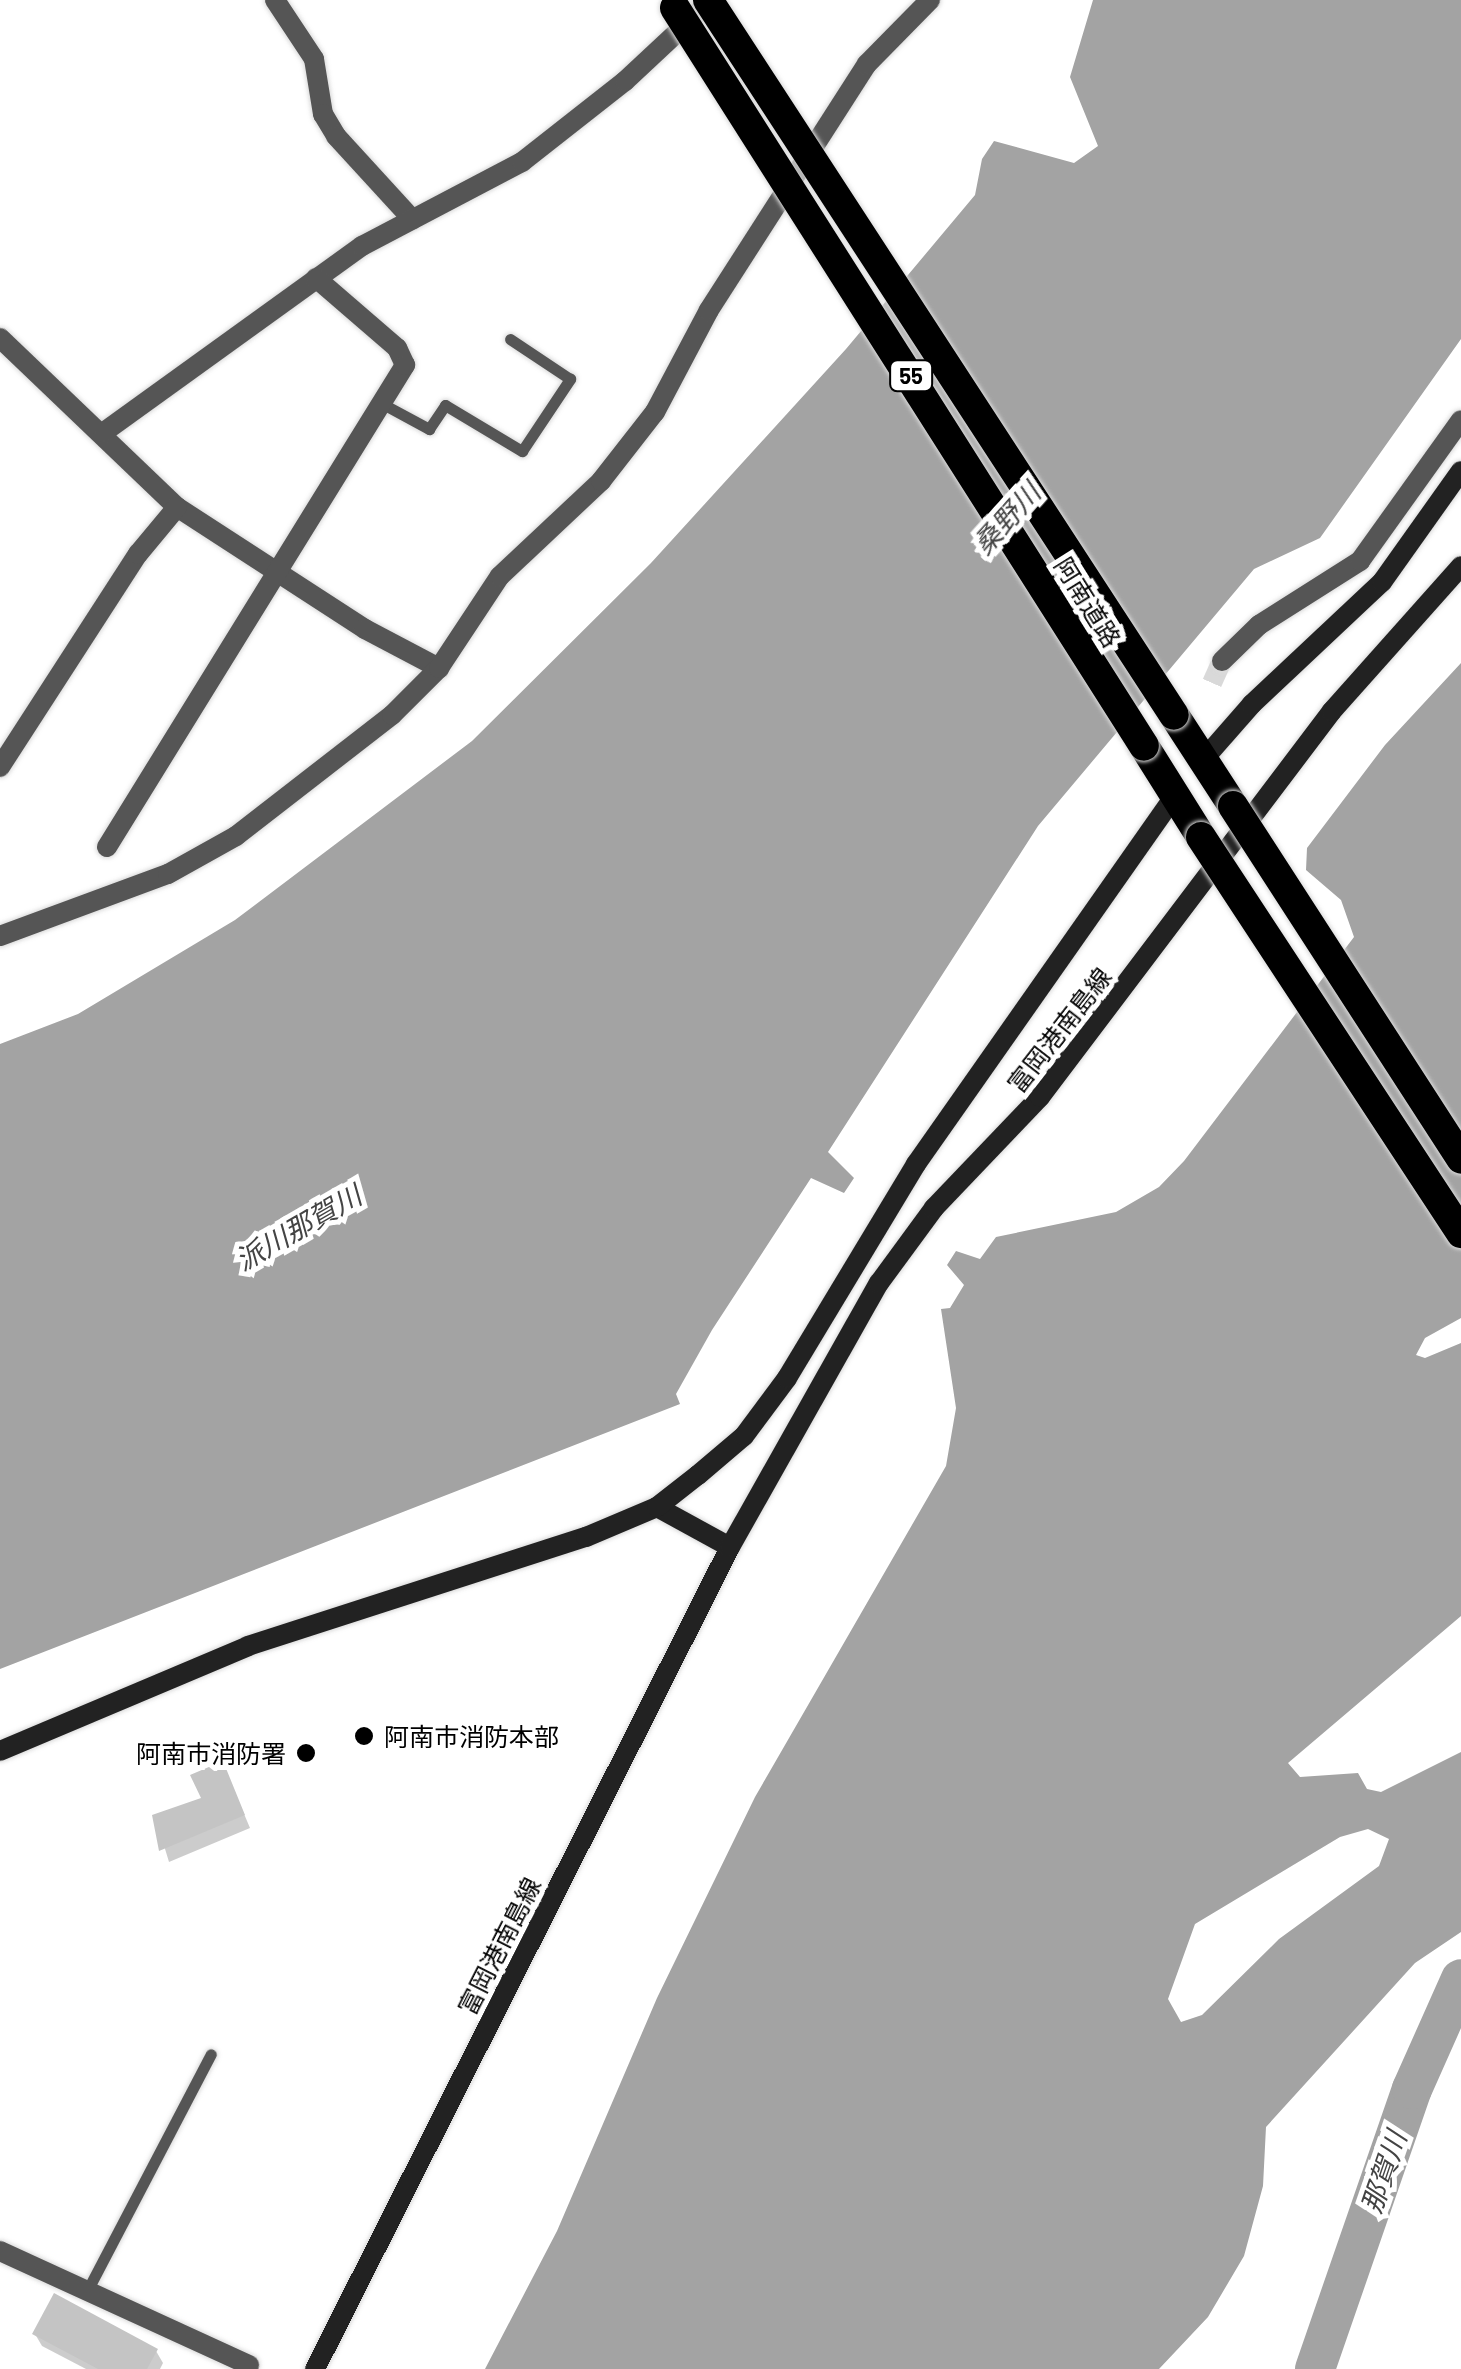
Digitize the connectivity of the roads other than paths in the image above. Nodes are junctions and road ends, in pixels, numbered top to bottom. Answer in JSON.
{"nodes":[{"id":1,"x":275,"y":0,"type":"edge"},
{"id":2,"x":710,"y":0,"type":"edge"},
{"id":3,"x":930,"y":0,"type":"edge"},
{"id":4,"x":672,"y":4,"type":"edge"},
{"id":5,"x":412,"y":220,"type":"junction"},
{"id":6,"x":316,"y":278,"type":"junction"},
{"id":7,"x":0,"y":338,"type":"edge"},
{"id":8,"x":510,"y":339,"type":"dead end"},
{"id":9,"x":381,"y":403,"type":"junction"},
{"id":10,"x":1461,"y":420,"type":"edge"},
{"id":11,"x":104,"y":432,"type":"junction"},
{"id":12,"x":1461,"y":472,"type":"edge"},
{"id":13,"x":176,"y":507,"type":"junction"},
{"id":14,"x":1461,"y":566,"type":"edge"},
{"id":15,"x":274,"y":572,"type":"junction"},
{"id":16,"x":1222,"y":660,"type":"tunnel mouth"},
{"id":17,"x":439,"y":668,"type":"junction"},
{"id":18,"x":1203,"y":760,"type":"junction"},
{"id":19,"x":0,"y":768,"type":"edge"},
{"id":20,"x":1175,"y":795,"type":"junction"},
{"id":21,"x":107,"y":848,"type":"dead end"},
{"id":22,"x":0,"y":936,"type":"edge"},
{"id":23,"x":1461,"y":1159,"type":"edge"},
{"id":24,"x":1461,"y":1233,"type":"edge"},
{"id":25,"x":657,"y":1507,"type":"junction"},
{"id":26,"x":730,"y":1547,"type":"junction"},
{"id":27,"x":0,"y":1751,"type":"edge"},
{"id":28,"x":210,"y":2054,"type":"dead end"},
{"id":29,"x":0,"y":2251,"type":"edge"},
{"id":30,"x":87,"y":2292,"type":"junction"},
{"id":31,"x":249,"y":2365,"type":"dead end"},
{"id":32,"x":314,"y":2369,"type":"edge"}],
"edges":[{"from":1,"to":5,"type":"street"},
{"from":2,"to":5,"type":"street"},
{"from":2,"to":18,"type":"highway","name":"阿南道路","number":"55","bridge":true},
{"from":3,"to":17,"type":"street"},
{"from":4,"to":20,"type":"highway","name":"阿南道路","number":"55","bridge":true},
{"from":5,"to":6,"type":"street"},
{"from":6,"to":9,"type":"street"},
{"from":6,"to":11,"type":"street"},
{"from":7,"to":11,"type":"street"},
{"from":8,"to":9,"type":"lane"},
{"from":9,"to":15,"type":"street"},
{"from":10,"to":16,"type":"street"},
{"from":11,"to":13,"type":"street"},
{"from":12,"to":18,"type":"main road"},
{"from":13,"to":15,"type":"street"},
{"from":13,"to":19,"type":"street"},
{"from":14,"to":26,"type":"main road","name":"富岡港南島線"},
{"from":15,"to":17,"type":"street"},
{"from":15,"to":21,"type":"street"},
{"from":17,"to":22,"type":"street"},
{"from":18,"to":23,"type":"highway","name":"阿南道路","number":"55","bridge":true},
{"from":20,"to":24,"type":"highway","name":"阿南道路","number":"55","bridge":true},
{"from":20,"to":25,"type":"main road"},
{"from":25,"to":26,"type":"main road"},
{"from":25,"to":27,"type":"main road"},
{"from":26,"to":32,"type":"main road","name":"富岡港南島線"},
{"from":28,"to":30,"type":"lane"},
{"from":29,"to":30,"type":"street"},
{"from":30,"to":31,"type":"street"}]}
